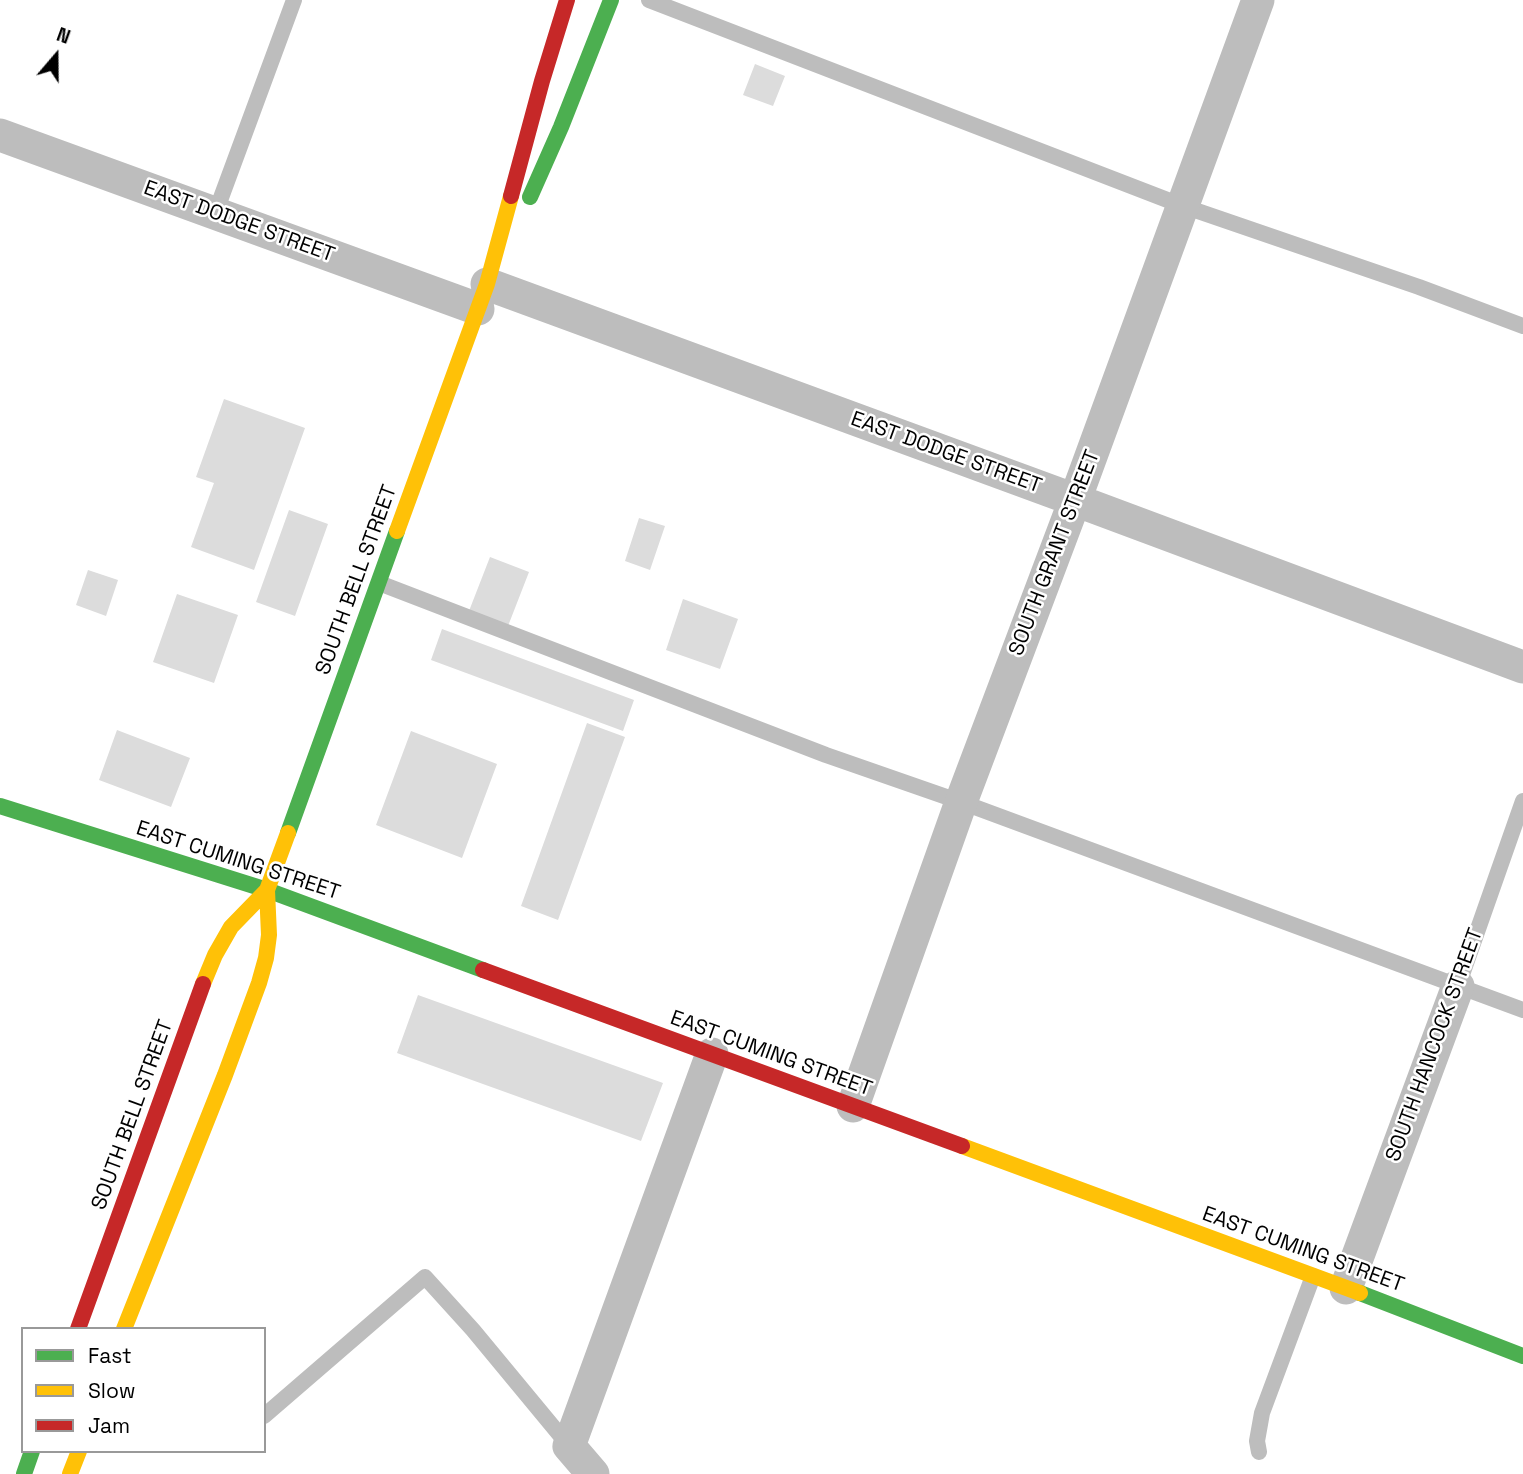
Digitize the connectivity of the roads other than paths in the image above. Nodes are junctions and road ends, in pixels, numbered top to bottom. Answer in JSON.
{"nodes":[{"id":1,"x":294,"y":0,"type":"edge"},
{"id":2,"x":567,"y":0,"type":"edge"},
{"id":3,"x":611,"y":0,"type":"edge"},
{"id":4,"x":649,"y":0,"type":"edge"},
{"id":5,"x":1258,"y":0,"type":"edge"},
{"id":6,"x":0,"y":135,"type":"edge"},
{"id":7,"x":1183,"y":206,"type":"junction"},
{"id":8,"x":215,"y":214,"type":"junction"},
{"id":9,"x":482,"y":296,"type":"junction"},
{"id":10,"x":1523,"y":327,"type":"edge"},
{"id":11,"x":1075,"y":500,"type":"junction"},
{"id":12,"x":379,"y":583,"type":"junction"},
{"id":13,"x":1523,"y":667,"type":"edge"},
{"id":14,"x":1523,"y":801,"type":"edge"},
{"id":15,"x":961,"y":803,"type":"junction"},
{"id":16,"x":0,"y":806,"type":"edge"},
{"id":17,"x":267,"y":890,"type":"junction"},
{"id":18,"x":1458,"y":986,"type":"junction"},
{"id":19,"x":1523,"y":1010,"type":"edge"},
{"id":20,"x":712,"y":1054,"type":"junction"},
{"id":21,"x":853,"y":1106,"type":"junction"},
{"id":22,"x":1313,"y":1276,"type":"junction"},
{"id":23,"x":1346,"y":1288,"type":"junction"},
{"id":24,"x":79,"y":1327,"type":"edge"},
{"id":25,"x":125,"y":1327,"type":"edge"},
{"id":26,"x":1523,"y":1356,"type":"edge"},
{"id":27,"x":266,"y":1414,"type":"edge"},
{"id":28,"x":569,"y":1446,"type":"junction"},
{"id":29,"x":1259,"y":1452,"type":"dead end"},
{"id":30,"x":31,"y":1453,"type":"edge"},
{"id":31,"x":78,"y":1453,"type":"edge"},
{"id":32,"x":24,"y":1474,"type":"edge"},
{"id":33,"x":70,"y":1474,"type":"edge"},
{"id":34,"x":593,"y":1474,"type":"edge"}],
"edges":[{"from":1,"to":8,"type":"lane"},
{"from":2,"to":9,"type":"main road","name":"SOUTH BELL STREET"},
{"from":3,"to":9,"type":"main road","name":"SOUTH BELL STREET"},
{"from":4,"to":7,"type":"lane"},
{"from":5,"to":7,"type":"street","name":"SOUTH GRANT STREET"},
{"from":6,"to":8,"type":"street","name":"EAST DODGE STREET"},
{"from":7,"to":10,"type":"lane"},
{"from":7,"to":11,"type":"street","name":"SOUTH GRANT STREET"},
{"from":8,"to":9,"type":"street","name":"EAST DODGE STREET"},
{"from":9,"to":11,"type":"street","name":"EAST DODGE STREET"},
{"from":9,"to":12,"type":"main road","name":"SOUTH BELL STREET"},
{"from":11,"to":13,"type":"street","name":"EAST DODGE STREET"},
{"from":11,"to":15,"type":"street","name":"SOUTH GRANT STREET"},
{"from":12,"to":15,"type":"lane"},
{"from":12,"to":17,"type":"main road","name":"SOUTH BELL STREET"},
{"from":14,"to":18,"type":"lane","name":"SOUTH HANCOCK STREET"},
{"from":15,"to":18,"type":"lane"},
{"from":15,"to":21,"type":"street","name":"SOUTH GRANT STREET"},
{"from":16,"to":17,"type":"main road","name":"EAST CUMING STREET"},
{"from":17,"to":20,"type":"main road","name":"EAST CUMING STREET"},
{"from":17,"to":24,"type":"main road","name":"SOUTH BELL STREET"},
{"from":17,"to":25,"type":"main road","name":"SOUTH BELL STREET"},
{"from":18,"to":19,"type":"lane"},
{"from":18,"to":23,"type":"street","name":"SOUTH HANCOCK STREET"},
{"from":20,"to":21,"type":"main road","name":"EAST CUMING STREET"},
{"from":20,"to":28,"type":"street"},
{"from":21,"to":22,"type":"main road","name":"EAST CUMING STREET"},
{"from":22,"to":23,"type":"main road","name":"EAST CUMING STREET"},
{"from":22,"to":29,"type":"lane"},
{"from":23,"to":26,"type":"main road","name":"EAST CUMING STREET"},
{"from":27,"to":28,"type":"lane"},
{"from":28,"to":34,"type":"street"},
{"from":30,"to":32,"type":"main road"},
{"from":31,"to":33,"type":"main road"}]}
